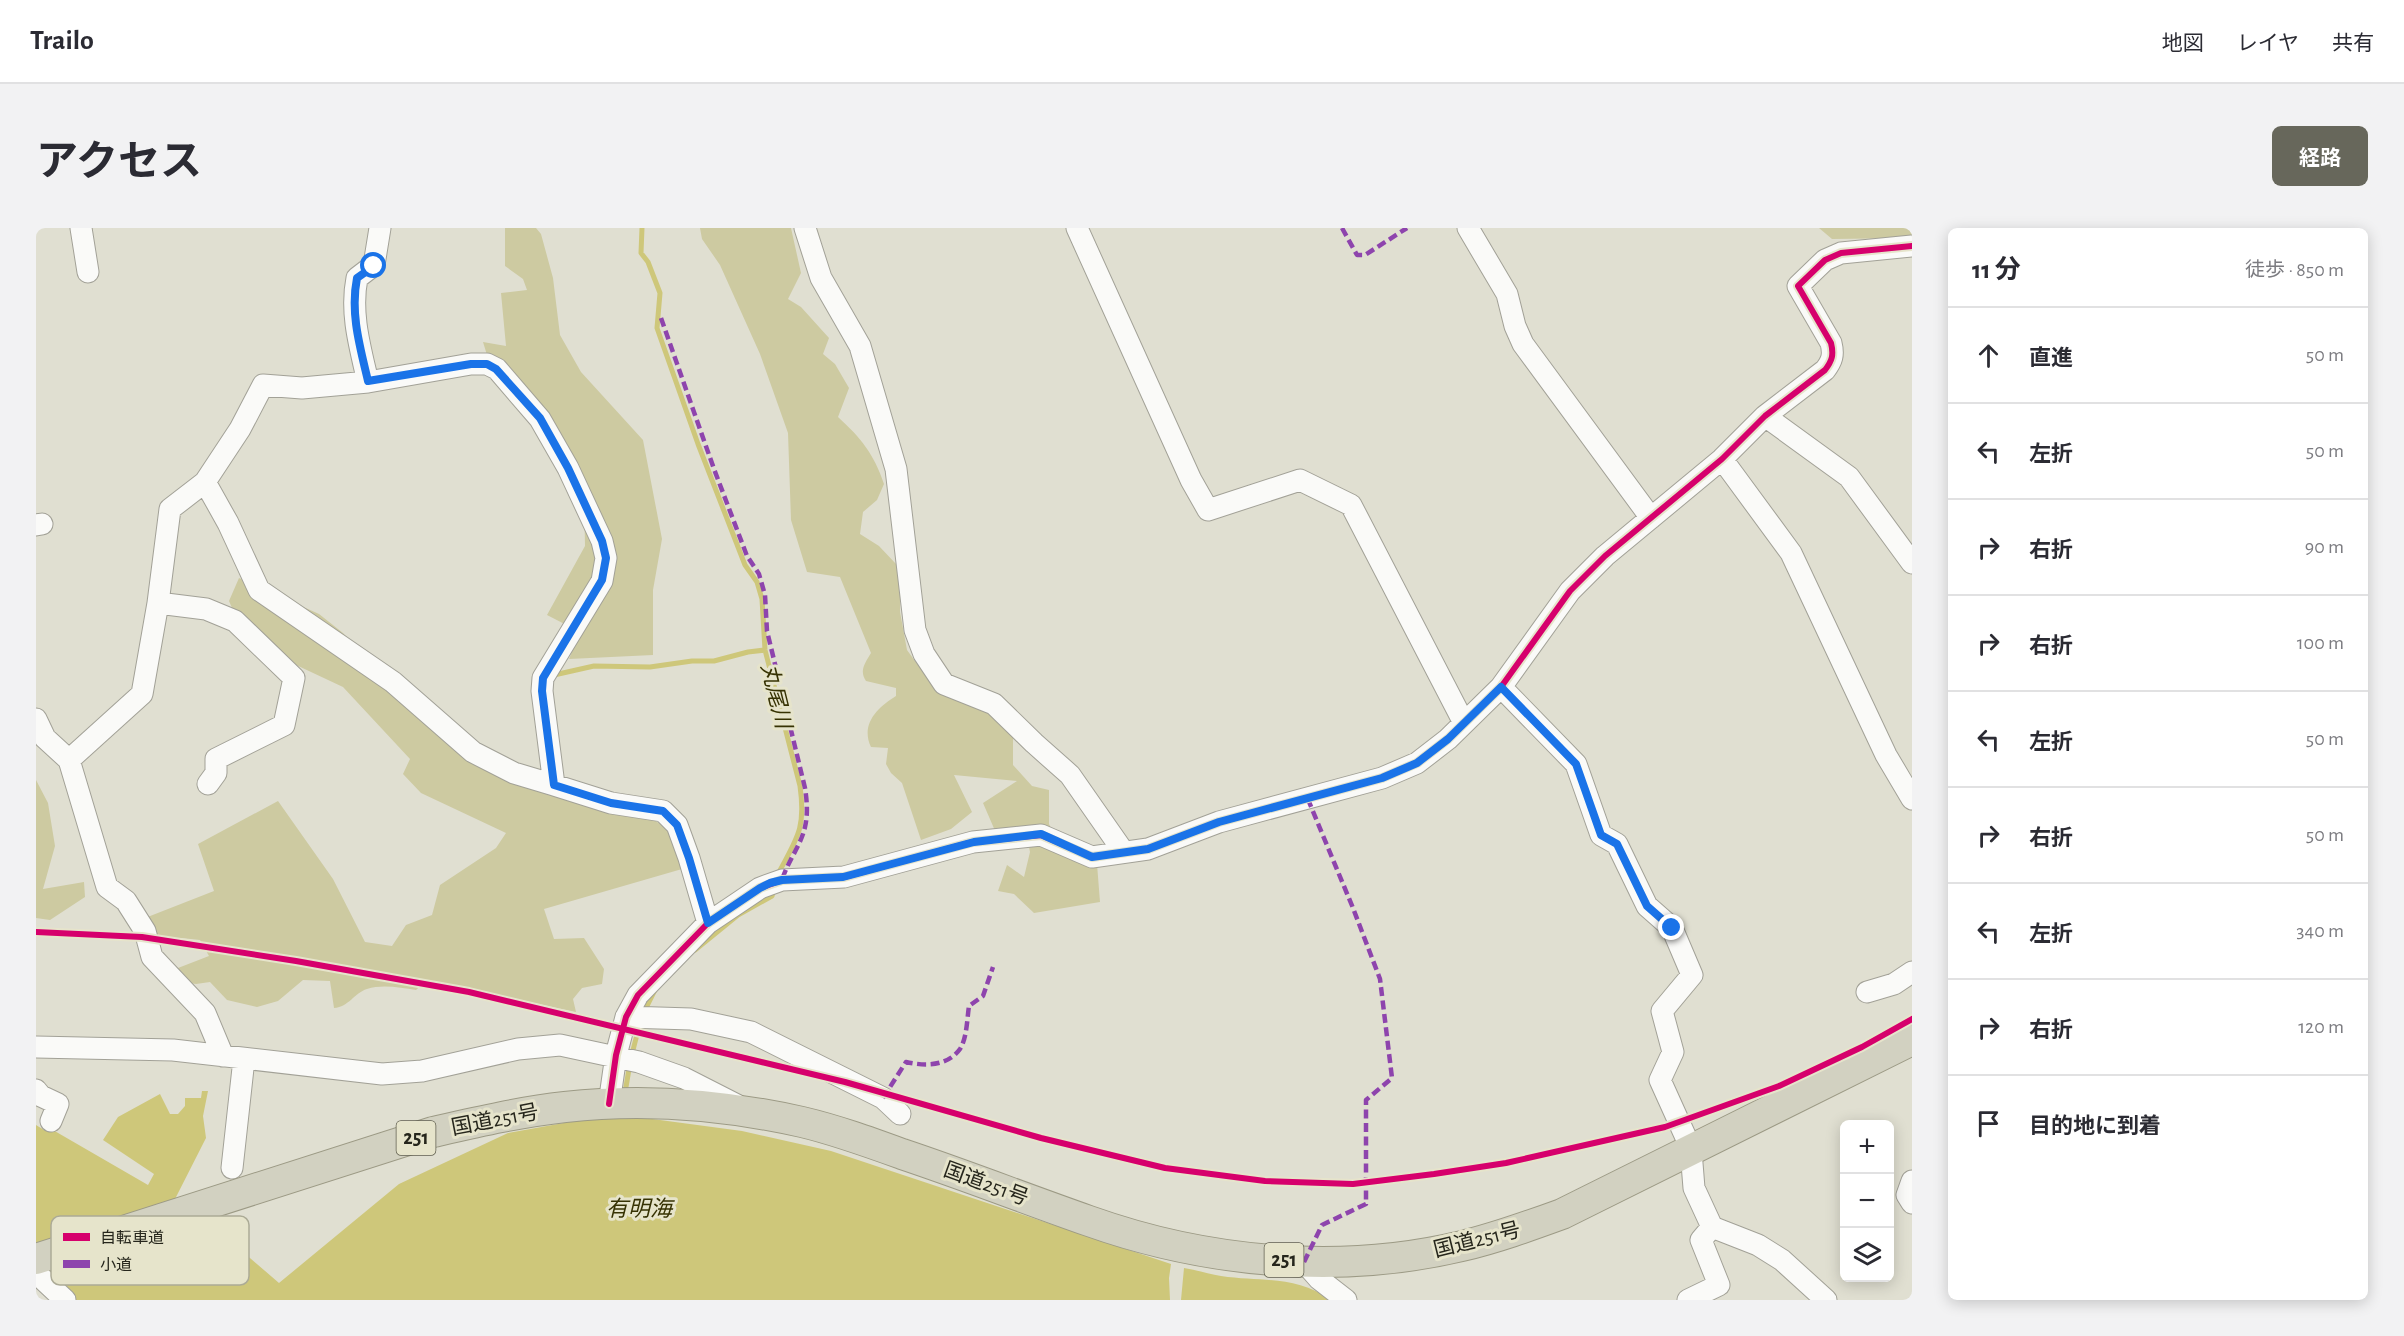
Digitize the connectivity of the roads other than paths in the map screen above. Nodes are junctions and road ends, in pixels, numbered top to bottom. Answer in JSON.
{"nodes":[{"id":1,"x":81,"y":228,"type":"edge"},
{"id":2,"x":380,"y":228,"type":"edge"},
{"id":3,"x":805,"y":228,"type":"edge"},
{"id":4,"x":1077,"y":228,"type":"edge"},
{"id":5,"x":1468,"y":228,"type":"edge"},
{"id":6,"x":1912,"y":246,"type":"edge"},
{"id":7,"x":88,"y":272,"type":"dead end"},
{"id":8,"x":368,"y":381,"type":"junction"},
{"id":9,"x":1765,"y":416,"type":"junction"},
{"id":10,"x":1722,"y":459,"type":"junction"},
{"id":11,"x":205,"y":482,"type":"junction"},
{"id":12,"x":1650,"y":518,"type":"junction"},
{"id":13,"x":1912,"y":563,"type":"edge"},
{"id":14,"x":158,"y":603,"type":"junction"},
{"id":15,"x":1501,"y":687,"type":"junction"},
{"id":16,"x":36,"y":719,"type":"edge"},
{"id":17,"x":1464,"y":723,"type":"junction"},
{"id":18,"x":69,"y":760,"type":"junction"},
{"id":19,"x":208,"y":784,"type":"dead end"},
{"id":20,"x":554,"y":785,"type":"junction"},
{"id":21,"x":1912,"y":799,"type":"edge"},
{"id":22,"x":1123,"y":851,"type":"junction"},
{"id":23,"x":708,"y":923,"type":"junction"},
{"id":24,"x":1912,"y":972,"type":"edge"},
{"id":25,"x":1867,"y":992,"type":"dead end"},
{"id":26,"x":636,"y":1017,"type":"junction"},
{"id":27,"x":1912,"y":1040,"type":"edge"},
{"id":28,"x":36,"y":1047,"type":"edge"},
{"id":29,"x":223,"y":1056,"type":"junction"},
{"id":30,"x":626,"y":1058,"type":"junction"},
{"id":31,"x":244,"y":1059,"type":"junction"},
{"id":32,"x":36,"y":1089,"type":"edge"},
{"id":33,"x":619,"y":1104,"type":"junction"},
{"id":34,"x":750,"y":1112,"type":"junction"},
{"id":35,"x":900,"y":1114,"type":"dead end"},
{"id":36,"x":51,"y":1121,"type":"dead end"},
{"id":37,"x":1691,"y":1151,"type":"junction"},
{"id":38,"x":232,"y":1168,"type":"dead end"},
{"id":39,"x":1912,"y":1181,"type":"edge"},
{"id":40,"x":1912,"y":1203,"type":"edge"},
{"id":41,"x":166,"y":1216,"type":"edge"},
{"id":42,"x":1712,"y":1227,"type":"junction"},
{"id":43,"x":51,"y":1254,"type":"edge"},
{"id":44,"x":36,"y":1259,"type":"edge"},
{"id":45,"x":1304,"y":1262,"type":"junction"},
{"id":46,"x":36,"y":1273,"type":"edge"},
{"id":47,"x":65,"y":1300,"type":"edge"},
{"id":48,"x":1346,"y":1300,"type":"edge"},
{"id":49,"x":1689,"y":1300,"type":"edge"},
{"id":50,"x":1826,"y":1300,"type":"edge"}],
"edges":[{"from":1,"to":7,"type":"street"},
{"from":2,"to":8,"type":"street"},
{"from":3,"to":22,"type":"street"},
{"from":4,"to":17,"type":"street"},
{"from":5,"to":12,"type":"street"},
{"from":6,"to":9,"type":"street"},
{"from":8,"to":11,"type":"street"},
{"from":8,"to":20,"type":"street"},
{"from":9,"to":10,"type":"street"},
{"from":9,"to":13,"type":"street"},
{"from":10,"to":12,"type":"street"},
{"from":10,"to":21,"type":"street"},
{"from":11,"to":14,"type":"street"},
{"from":11,"to":20,"type":"street"},
{"from":12,"to":15,"type":"street"},
{"from":14,"to":18,"type":"street"},
{"from":14,"to":19,"type":"street"},
{"from":15,"to":17,"type":"street"},
{"from":15,"to":37,"type":"street"},
{"from":16,"to":18,"type":"street"},
{"from":17,"to":22,"type":"street"},
{"from":18,"to":29,"type":"street"},
{"from":20,"to":23,"type":"street"},
{"from":22,"to":23,"type":"street"},
{"from":23,"to":26,"type":"street"},
{"from":24,"to":25,"type":"street"},
{"from":26,"to":30,"type":"street"},
{"from":26,"to":35,"type":"street"},
{"from":27,"to":37,"type":"highway","name":"国道251号","number":"251"},
{"from":28,"to":29,"type":"street"},
{"from":29,"to":31,"type":"street"},
{"from":30,"to":31,"type":"street"},
{"from":30,"to":33,"type":"street"},
{"from":30,"to":34,"type":"street"},
{"from":31,"to":38,"type":"street"},
{"from":32,"to":36,"type":"street"},
{"from":33,"to":34,"type":"highway","name":"国道251号","number":"251"},
{"from":33,"to":41,"type":"highway","name":"国道251号","number":"251"},
{"from":34,"to":45,"type":"highway","name":"国道251号","number":"251"},
{"from":37,"to":42,"type":"street"},
{"from":37,"to":45,"type":"highway","name":"国道251号","number":"251"},
{"from":39,"to":40,"type":"street"},
{"from":42,"to":49,"type":"street"},
{"from":42,"to":50,"type":"street"},
{"from":43,"to":44,"type":"highway","name":"国道251号","number":"251"},
{"from":45,"to":48,"type":"street"},
{"from":46,"to":47,"type":"street"}]}
